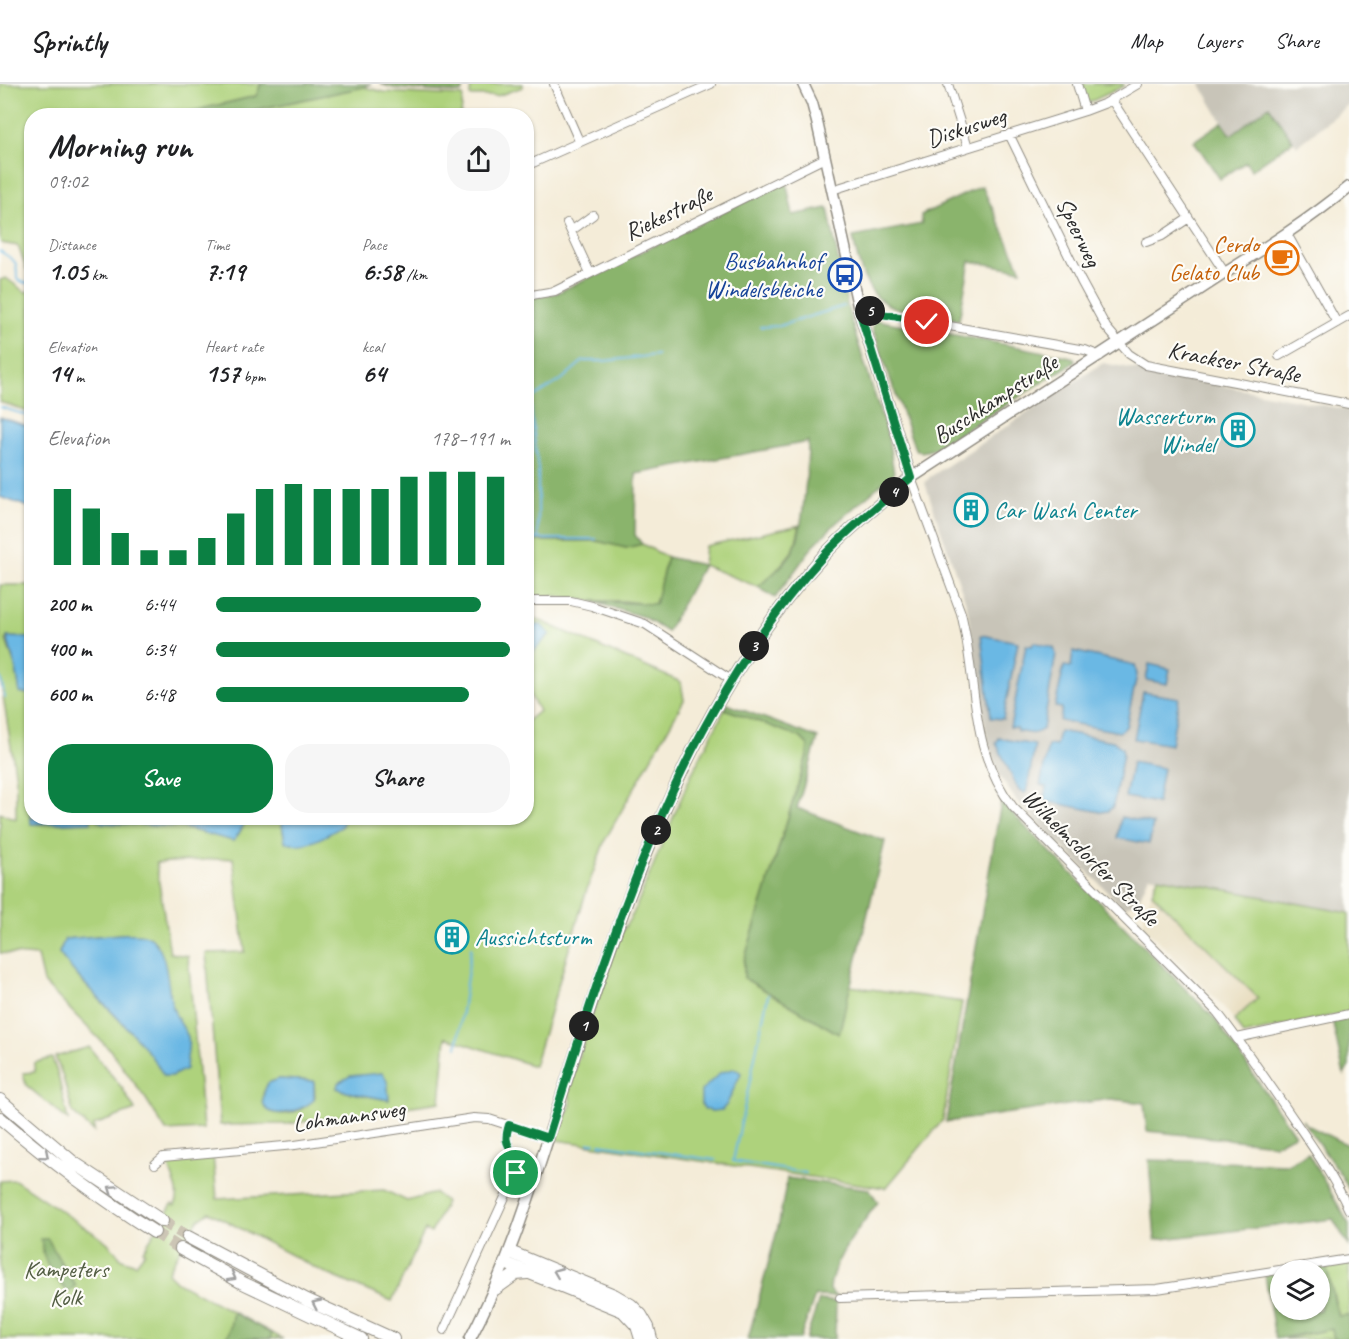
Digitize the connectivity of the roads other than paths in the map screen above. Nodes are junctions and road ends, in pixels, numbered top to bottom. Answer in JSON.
{"nodes":[{"id":1,"x":554,"y":84,"type":"edge"},
{"id":2,"x":682,"y":84,"type":"edge"},
{"id":3,"x":711,"y":84,"type":"edge"},
{"id":4,"x":803,"y":84,"type":"edge"},
{"id":5,"x":948,"y":84,"type":"edge"},
{"id":6,"x":1077,"y":84,"type":"edge"},
{"id":7,"x":1138,"y":84,"type":"edge"},
{"id":8,"x":687,"y":95,"type":"junction"},
{"id":9,"x":1111,"y":99,"type":"junction"},
{"id":10,"x":1085,"y":111,"type":"junction"},
{"id":11,"x":1009,"y":134,"type":"junction"},
{"id":12,"x":579,"y":141,"type":"junction"},
{"id":13,"x":968,"y":147,"type":"junction"},
{"id":14,"x":825,"y":158,"type":"junction"},
{"id":15,"x":534,"y":162,"type":"edge"},
{"id":16,"x":1349,"y":187,"type":"edge"},
{"id":17,"x":832,"y":190,"type":"junction"},
{"id":18,"x":593,"y":215,"type":"dead end"},
{"id":19,"x":1189,"y":218,"type":"junction"},
{"id":20,"x":1287,"y":234,"type":"junction"},
{"id":21,"x":1146,"y":242,"type":"dead end"},
{"id":22,"x":590,"y":273,"type":"junction"},
{"id":23,"x":1225,"y":273,"type":"junction"},
{"id":24,"x":534,"y":295,"type":"edge"},
{"id":25,"x":859,"y":310,"type":"junction"},
{"id":26,"x":1349,"y":316,"type":"edge"},
{"id":27,"x":1337,"y":323,"type":"junction"},
{"id":28,"x":1120,"y":343,"type":"junction"},
{"id":29,"x":1100,"y":356,"type":"junction"},
{"id":30,"x":1279,"y":356,"type":"dead end"},
{"id":31,"x":1349,"y":404,"type":"edge"},
{"id":32,"x":911,"y":478,"type":"junction"},
{"id":33,"x":534,"y":601,"type":"edge"},
{"id":34,"x":731,"y":680,"type":"junction"},
{"id":35,"x":1349,"y":1014,"type":"edge"},
{"id":36,"x":1238,"y":1038,"type":"junction"},
{"id":37,"x":0,"y":1100,"type":"edge"},
{"id":38,"x":0,"y":1118,"type":"edge"},
{"id":39,"x":509,"y":1125,"type":"junction"},
{"id":40,"x":548,"y":1138,"type":"junction"},
{"id":41,"x":155,"y":1164,"type":"dead end"},
{"id":42,"x":1349,"y":1210,"type":"edge"},
{"id":43,"x":162,"y":1221,"type":"tunnel mouth"},
{"id":44,"x":154,"y":1232,"type":"tunnel mouth"},
{"id":45,"x":188,"y":1237,"type":"tunnel mouth"},
{"id":46,"x":181,"y":1249,"type":"tunnel mouth"},
{"id":47,"x":507,"y":1258,"type":"junction"},
{"id":48,"x":1349,"y":1259,"type":"edge"},
{"id":49,"x":531,"y":1273,"type":"junction"},
{"id":50,"x":495,"y":1289,"type":"junction"},
{"id":51,"x":840,"y":1298,"type":"dead end"},
{"id":52,"x":444,"y":1330,"type":"dead end"},
{"id":53,"x":361,"y":1339,"type":"edge"},
{"id":54,"x":393,"y":1339,"type":"edge"},
{"id":55,"x":470,"y":1339,"type":"edge"},
{"id":56,"x":641,"y":1339,"type":"edge"},
{"id":57,"x":651,"y":1339,"type":"edge"}],
"edges":[{"from":1,"to":12,"type":"street"},
{"from":2,"to":8,"type":"street"},
{"from":3,"to":8,"type":"street"},
{"from":4,"to":14,"type":"main road"},
{"from":5,"to":13,"type":"street"},
{"from":6,"to":10,"type":"street"},
{"from":7,"to":9,"type":"street","name":"Diskusweg"},
{"from":8,"to":12,"type":"street"},
{"from":9,"to":10,"type":"street","name":"Diskusweg"},
{"from":9,"to":19,"type":"street"},
{"from":10,"to":11,"type":"street","name":"Diskusweg"},
{"from":11,"to":13,"type":"street","name":"Diskusweg"},
{"from":11,"to":28,"type":"street","name":"Speerweg"},
{"from":12,"to":15,"type":"street"},
{"from":13,"to":17,"type":"street","name":"Diskusweg"},
{"from":14,"to":17,"type":"main road"},
{"from":14,"to":22,"type":"street","name":"Riekestraße"},
{"from":16,"to":20,"type":"main road","name":"Buschkampstraße"},
{"from":17,"to":25,"type":"main road"},
{"from":18,"to":22,"type":"street"},
{"from":19,"to":21,"type":"street"},
{"from":19,"to":23,"type":"street"},
{"from":20,"to":23,"type":"main road","name":"Buschkampstraße"},
{"from":20,"to":27,"type":"street"},
{"from":22,"to":24,"type":"street","name":"Riekestraße"},
{"from":23,"to":28,"type":"main road","name":"Buschkampstraße"},
{"from":25,"to":29,"type":"street"},
{"from":25,"to":32,"type":"main road"},
{"from":26,"to":27,"type":"street"},
{"from":27,"to":30,"type":"street"},
{"from":28,"to":29,"type":"main road","name":"Buschkampstraße"},
{"from":28,"to":31,"type":"street","name":"Krackser Straße"},
{"from":29,"to":32,"type":"main road","name":"Buschkampstraße"},
{"from":32,"to":34,"type":"main road","name":"Buschkampstraße"},
{"from":32,"to":36,"type":"street","name":"Wilhelmsdorfer Straße"},
{"from":33,"to":34,"type":"street"},
{"from":34,"to":40,"type":"main road","name":"Buschkampstraße"},
{"from":35,"to":36,"type":"street"},
{"from":36,"to":42,"type":"street","name":"Wilhelmsdorfer Straße"},
{"from":43,"to":37,"type":"highway","one_way":true},
{"from":38,"to":44,"type":"highway","one_way":true},
{"from":39,"to":40,"type":"street","name":"Lohmannsweg"},
{"from":39,"to":41,"type":"street","name":"Lohmannsweg"},
{"from":39,"to":52,"type":"street"},
{"from":40,"to":47,"type":"main road","name":"Buschkampstraße"},
{"from":54,"to":45,"type":"highway","one_way":true},
{"from":46,"to":53,"type":"highway","one_way":true},
{"from":47,"to":49,"type":"highway"},
{"from":47,"to":50,"type":"main road","name":"Buschkampstraße"},
{"from":57,"to":47,"type":"highway","one_way":true},
{"from":48,"to":51,"type":"street"},
{"from":49,"to":50,"type":"highway"},
{"from":49,"to":56,"type":"highway"},
{"from":50,"to":55,"type":"main road","name":"Buschkampstraße"}]}
